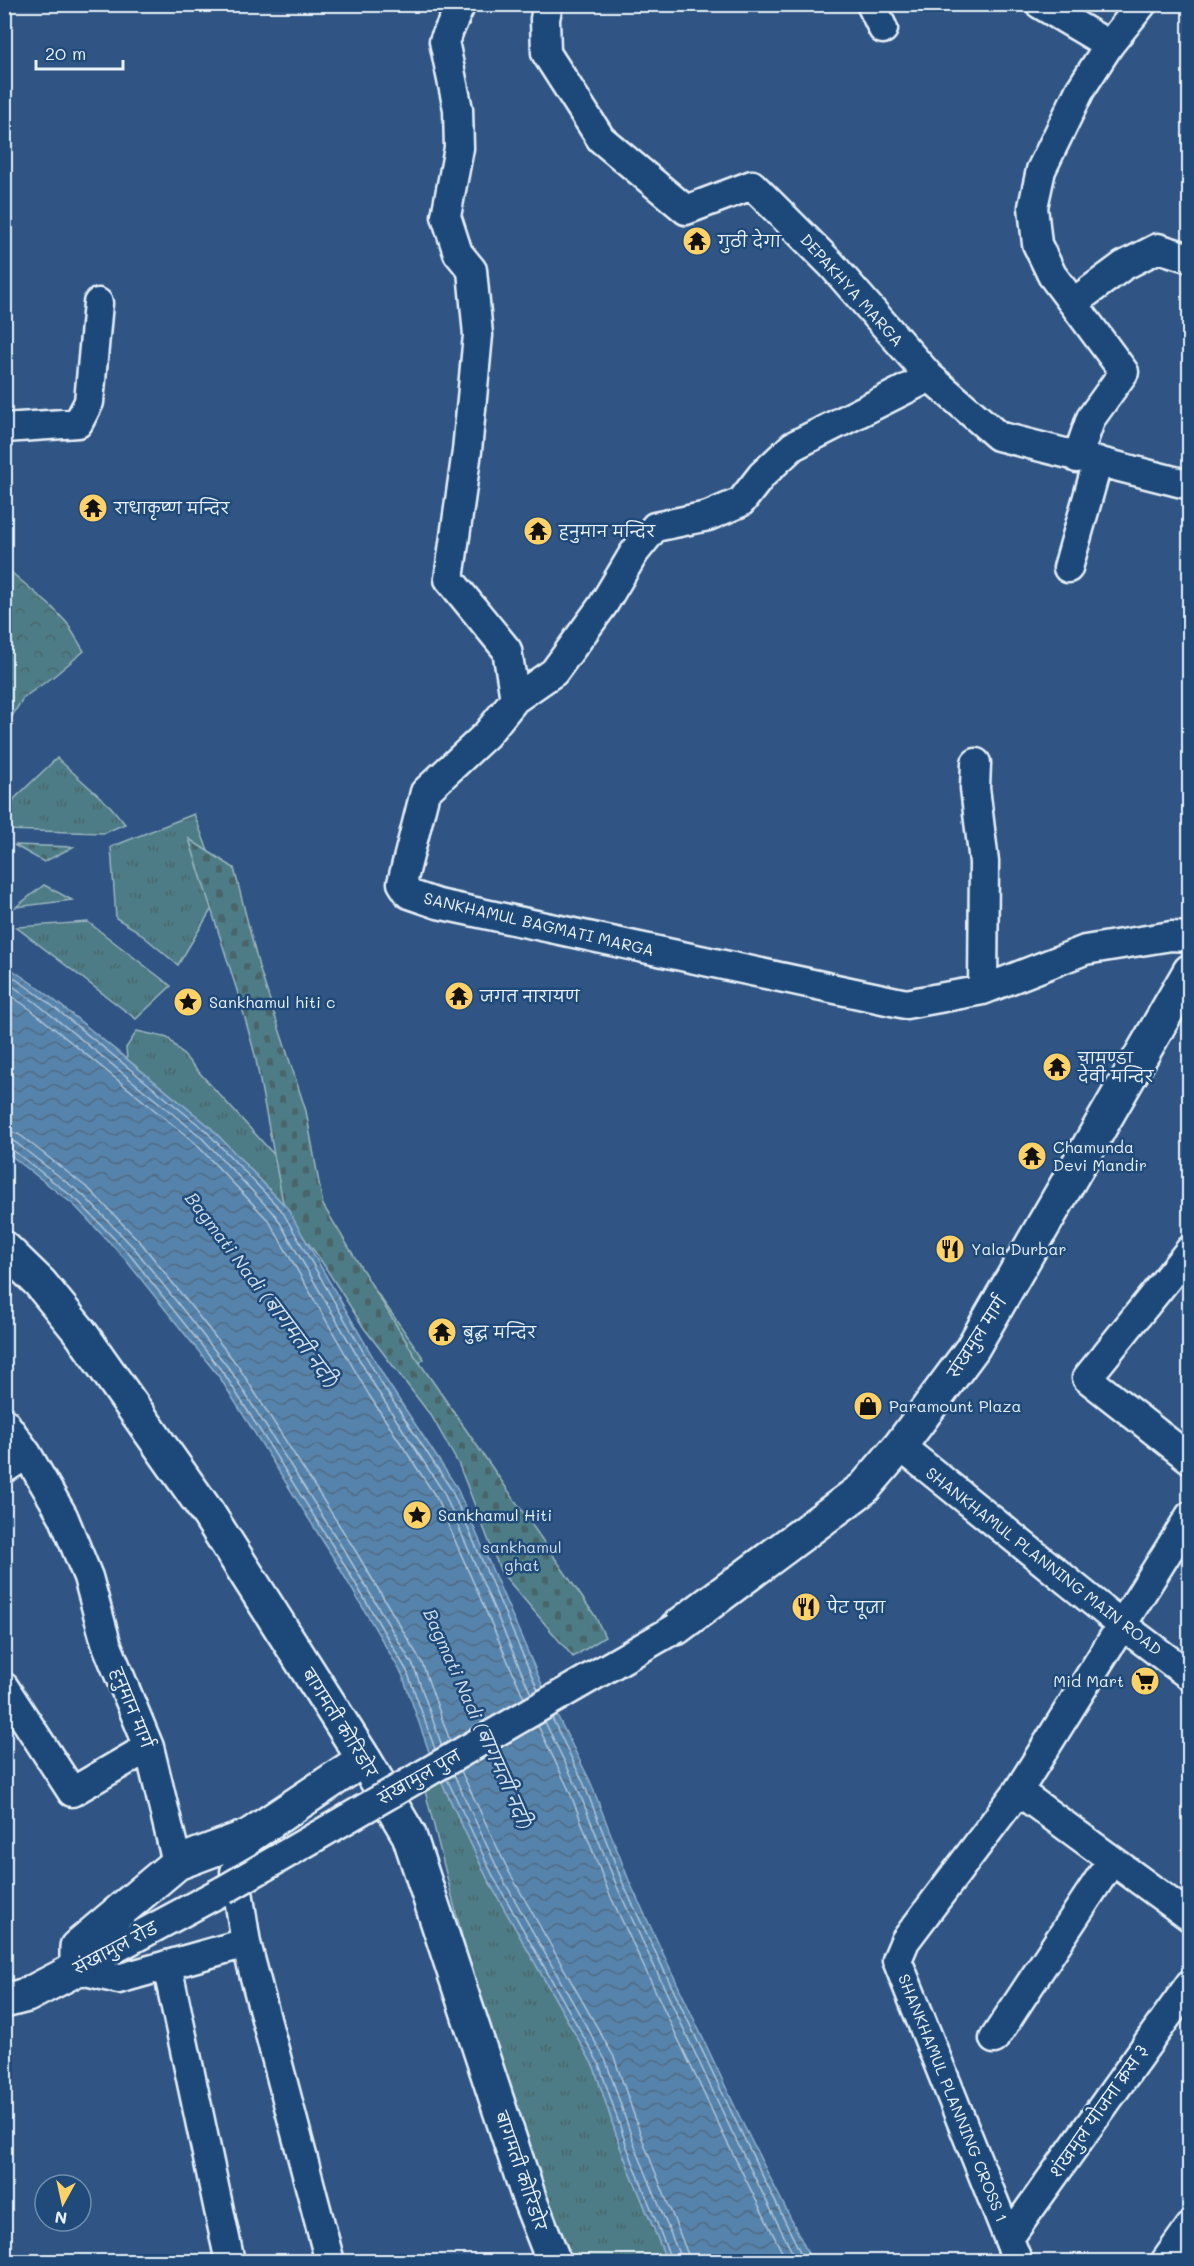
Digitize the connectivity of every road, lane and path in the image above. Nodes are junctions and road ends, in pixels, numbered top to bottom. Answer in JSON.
{"nodes":[{"id":1,"x":461,"y":4,"type":"edge"},
{"id":2,"x":549,"y":4,"type":"edge"},
{"id":3,"x":1040,"y":4,"type":"edge"},
{"id":4,"x":1142,"y":4,"type":"edge"},
{"id":5,"x":1109,"y":45,"type":"junction"},
{"id":6,"x":1190,"y":258,"type":"edge"},
{"id":7,"x":98,"y":303,"type":"dead end"},
{"id":8,"x":1073,"y":303,"type":"junction"},
{"id":9,"x":930,"y":377,"type":"junction"},
{"id":10,"x":4,"y":428,"type":"edge"},
{"id":11,"x":1088,"y":460,"type":"junction"},
{"id":12,"x":1190,"y":485,"type":"edge"},
{"id":13,"x":1068,"y":568,"type":"dead end"},
{"id":14,"x":515,"y":699,"type":"junction"},
{"id":15,"x":976,"y":763,"type":"dead end"},
{"id":16,"x":1190,"y":937,"type":"edge"},
{"id":17,"x":1190,"y":970,"type":"edge"},
{"id":18,"x":983,"y":990,"type":"junction"},
{"id":19,"x":4,"y":1248,"type":"edge"},
{"id":20,"x":1190,"y":1250,"type":"edge"},
{"id":21,"x":4,"y":1422,"type":"edge"},
{"id":22,"x":900,"y":1446,"type":"junction"},
{"id":23,"x":1190,"y":1459,"type":"edge"},
{"id":24,"x":16,"y":1462,"type":"edge"},
{"id":25,"x":1190,"y":1516,"type":"edge"},
{"id":26,"x":1122,"y":1625,"type":"junction"},
{"id":27,"x":676,"y":1628,"type":"joint"},
{"id":28,"x":1190,"y":1676,"type":"edge"},
{"id":29,"x":4,"y":1687,"type":"edge"},
{"id":30,"x":149,"y":1747,"type":"junction"},
{"id":31,"x":364,"y":1759,"type":"junction"},
{"id":32,"x":1018,"y":1791,"type":"junction"},
{"id":33,"x":249,"y":1836,"type":"junction"},
{"id":34,"x":1112,"y":1860,"type":"junction"},
{"id":35,"x":177,"y":1863,"type":"junction"},
{"id":36,"x":224,"y":1890,"type":"joint"},
{"id":37,"x":1190,"y":1917,"type":"edge"},
{"id":38,"x":246,"y":1943,"type":"junction"},
{"id":39,"x":167,"y":1965,"type":"junction"},
{"id":40,"x":77,"y":1969,"type":"junction"},
{"id":41,"x":1190,"y":1984,"type":"edge"},
{"id":42,"x":4,"y":2001,"type":"edge"},
{"id":43,"x":994,"y":2039,"type":"dead end"},
{"id":44,"x":1190,"y":2226,"type":"edge"},
{"id":45,"x":1013,"y":2250,"type":"edge"},
{"id":46,"x":230,"y":2262,"type":"edge"},
{"id":47,"x":330,"y":2262,"type":"edge"},
{"id":48,"x":554,"y":2262,"type":"edge"},
{"id":49,"x":1165,"y":2262,"type":"edge"}],
"edges":[{"from":1,"to":14,"type":"street"},
{"from":2,"to":9,"type":"street","name":"DEPAKHYA MARGA"},
{"from":3,"to":5,"type":"street"},
{"from":4,"to":5,"type":"street"},
{"from":5,"to":8,"type":"street"},
{"from":6,"to":8,"type":"street"},
{"from":7,"to":10,"type":"street"},
{"from":8,"to":11,"type":"street"},
{"from":9,"to":11,"type":"street","name":"DEPAKHYA MARGA"},
{"from":9,"to":14,"type":"street","name":"SANKHAMUL BAGMATI MARGA"},
{"from":11,"to":12,"type":"street","name":"DEPAKHYA MARGA"},
{"from":11,"to":13,"type":"street"},
{"from":14,"to":18,"type":"street","name":"SANKHAMUL BAGMATI MARGA"},
{"from":15,"to":18,"type":"street"},
{"from":16,"to":18,"type":"street","name":"SANKHAMUL BAGMATI MARGA"},
{"from":17,"to":22,"type":"main road","name":"संखमुल मार्ग"},
{"from":19,"to":31,"type":"main road","name":"बागमती कोरिडोर"},
{"from":20,"to":23,"type":"street"},
{"from":21,"to":24,"type":"street","name":"हनुमान मार्ग"},
{"from":22,"to":26,"type":"street","name":"SHANKHAMUL PLANNING MAIN ROAD"},
{"from":22,"to":27,"type":"main road","name":"संखमुल मार्ग"},
{"from":24,"to":30,"type":"street","name":"हनुमान मार्ग"},
{"from":25,"to":26,"type":"street","name":"SHANKHAMUL PLANNING CROSS 1"},
{"from":26,"to":28,"type":"street","name":"SHANKHAMUL PLANNING MAIN ROAD"},
{"from":26,"to":32,"type":"street","name":"SHANKHAMUL PLANNING CROSS 1"},
{"from":27,"to":36,"type":"street","name":"संखामुल पुल","bridge":true},
{"from":29,"to":30,"type":"street"},
{"from":30,"to":35,"type":"street","name":"हनुमान मार्ग"},
{"from":31,"to":33,"type":"main road"},
{"from":31,"to":48,"type":"main road","name":"बागमती कोरिडोर"},
{"from":32,"to":34,"type":"street"},
{"from":32,"to":45,"type":"street","name":"SHANKHAMUL PLANNING CROSS 1"},
{"from":33,"to":35,"type":"main road"},
{"from":33,"to":38,"type":"street"},
{"from":34,"to":37,"type":"street"},
{"from":34,"to":43,"type":"street"},
{"from":35,"to":40,"type":"main road"},
{"from":36,"to":40,"type":"street","name":"संखामुल रोड"},
{"from":38,"to":39,"type":"street"},
{"from":38,"to":47,"type":"street"},
{"from":39,"to":40,"type":"street"},
{"from":39,"to":46,"type":"street"},
{"from":40,"to":42,"type":"main road","name":"संखामुल रोड"},
{"from":41,"to":45,"type":"street","name":"शंखमुल योजना क्रस ३"},
{"from":44,"to":49,"type":"street"}]}
